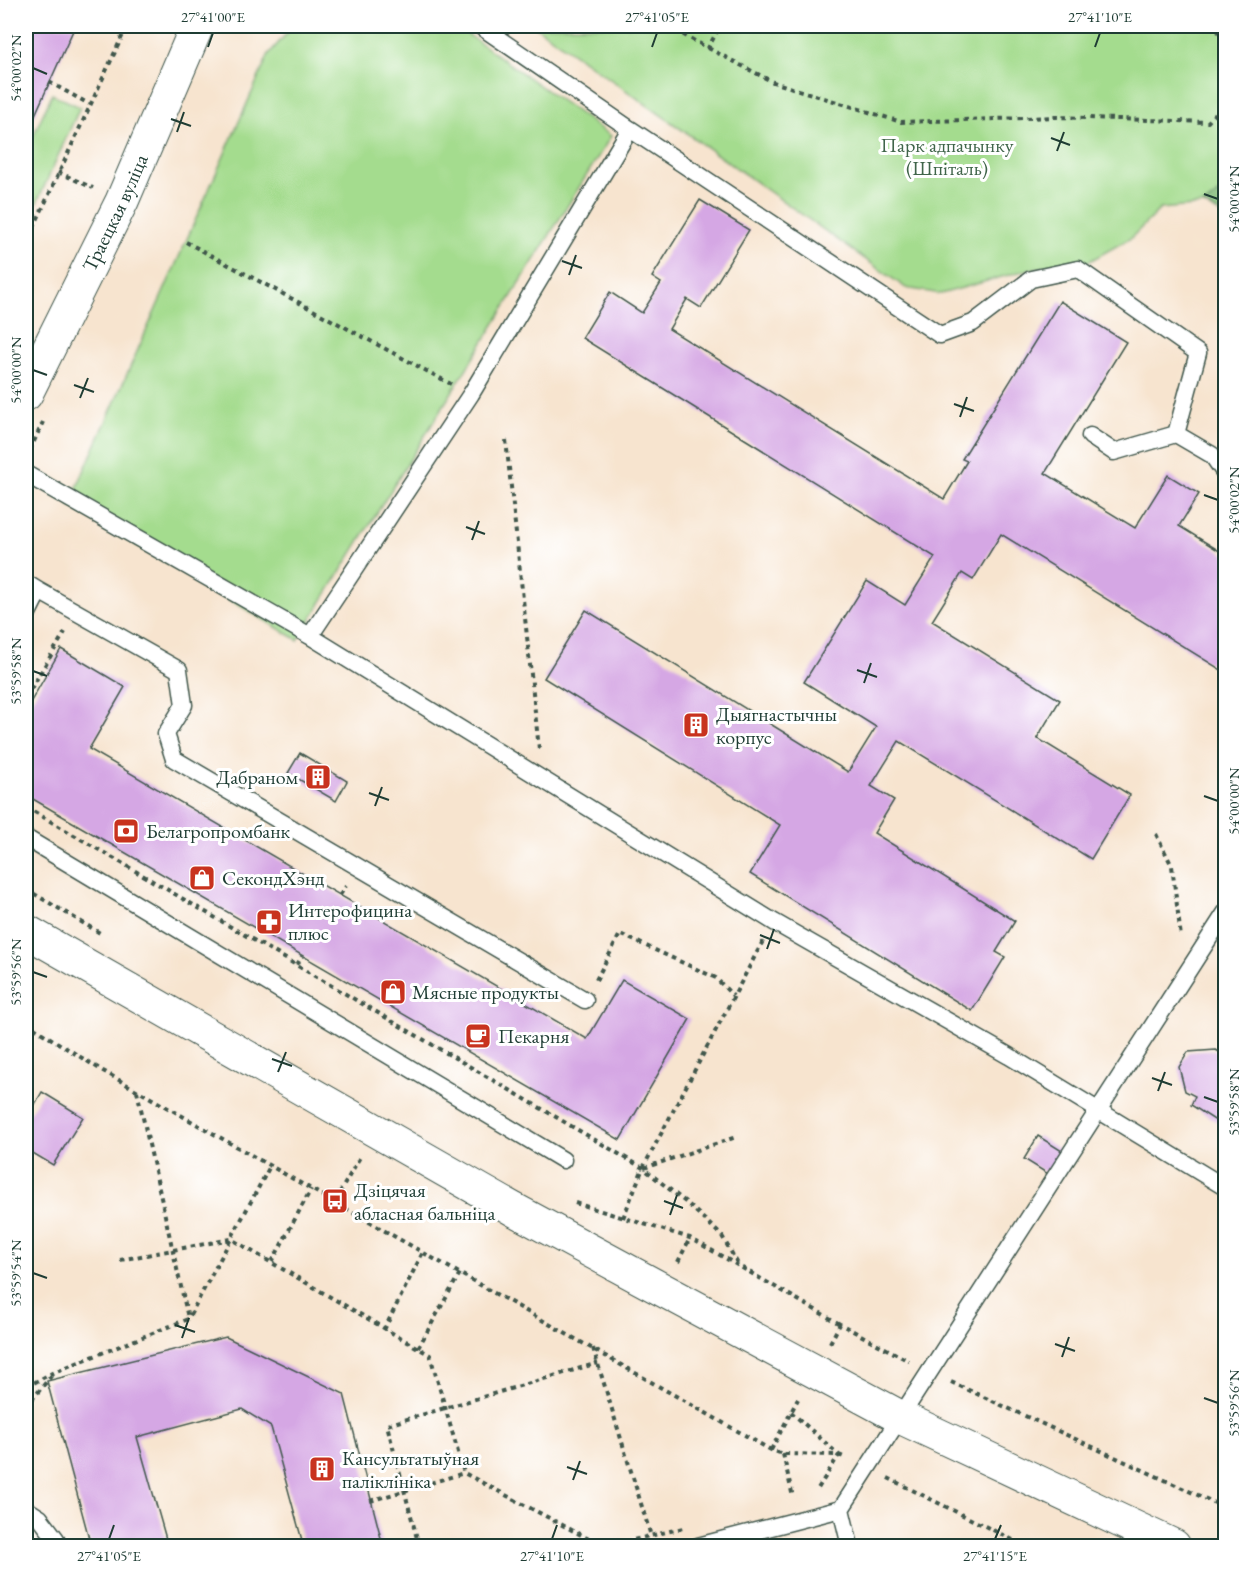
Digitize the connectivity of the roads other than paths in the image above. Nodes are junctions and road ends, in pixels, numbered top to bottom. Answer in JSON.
{"nodes":[{"id":1,"x":197,"y":26,"type":"edge"},
{"id":2,"x":480,"y":26,"type":"edge"},
{"id":3,"x":630,"y":129,"type":"junction"},
{"id":4,"x":26,"y":394,"type":"edge"},
{"id":5,"x":1176,"y":434,"type":"junction"},
{"id":6,"x":1090,"y":436,"type":"dead end"},
{"id":7,"x":26,"y":474,"type":"edge"},
{"id":8,"x":1226,"y":475,"type":"edge"},
{"id":9,"x":31,"y":598,"type":"edge"},
{"id":10,"x":310,"y":636,"type":"junction"},
{"id":11,"x":26,"y":838,"type":"edge"},
{"id":12,"x":1226,"y":912,"type":"edge"},
{"id":13,"x":26,"y":931,"type":"edge"},
{"id":14,"x":585,"y":1000,"type":"road end"},
{"id":15,"x":1096,"y":1110,"type":"junction"},
{"id":16,"x":563,"y":1160,"type":"dead end"},
{"id":17,"x":1226,"y":1188,"type":"edge"},
{"id":18,"x":900,"y":1417,"type":"junction"},
{"id":19,"x":26,"y":1509,"type":"edge"},
{"id":20,"x":841,"y":1509,"type":"junction"},
{"id":21,"x":55,"y":1546,"type":"edge"},
{"id":22,"x":698,"y":1546,"type":"edge"},
{"id":23,"x":850,"y":1546,"type":"edge"},
{"id":24,"x":1174,"y":1546,"type":"edge"}],
"edges":[{"from":1,"to":4,"type":"main road","name":"Траецкая вуліца"},
{"from":2,"to":3,"type":"lane"},
{"from":3,"to":5,"type":"lane"},
{"from":3,"to":10,"type":"lane"},
{"from":5,"to":6,"type":"lane"},
{"from":5,"to":8,"type":"lane"},
{"from":7,"to":10,"type":"lane"},
{"from":9,"to":14,"type":"lane"},
{"from":10,"to":15,"type":"lane"},
{"from":11,"to":16,"type":"lane"},
{"from":12,"to":15,"type":"lane"},
{"from":13,"to":18,"type":"main road"},
{"from":15,"to":17,"type":"lane"},
{"from":15,"to":18,"type":"lane"},
{"from":18,"to":20,"type":"lane"},
{"from":18,"to":24,"type":"main road"},
{"from":19,"to":21,"type":"lane"},
{"from":20,"to":22,"type":"lane"},
{"from":20,"to":23,"type":"lane"}]}
